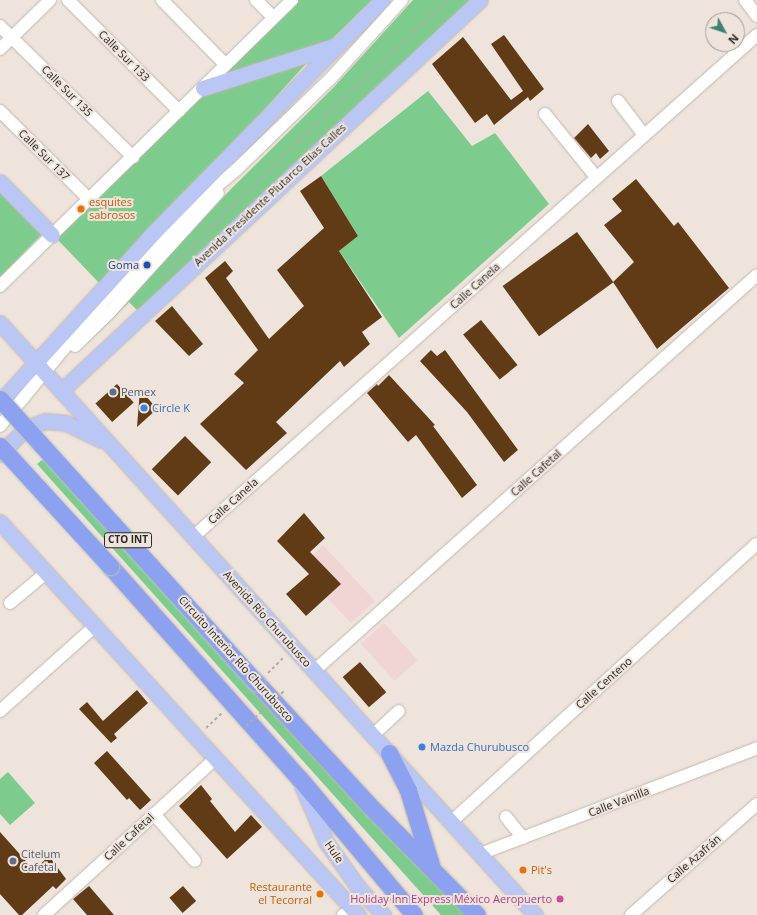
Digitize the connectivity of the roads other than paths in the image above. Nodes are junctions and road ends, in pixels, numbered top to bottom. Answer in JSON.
{"nodes":[{"id":1,"x":50,"y":0,"type":"edge"},
{"id":2,"x":68,"y":0,"type":"edge"},
{"id":3,"x":162,"y":0,"type":"edge"},
{"id":4,"x":256,"y":0,"type":"edge"},
{"id":5,"x":292,"y":0,"type":"edge"},
{"id":6,"x":382,"y":0,"type":"edge"},
{"id":7,"x":402,"y":0,"type":"edge"},
{"id":8,"x":480,"y":0,"type":"edge"},
{"id":9,"x":745,"y":0,"type":"edge"},
{"id":10,"x":757,"y":16,"type":"edge"},
{"id":11,"x":274,"y":18,"type":"junction"},
{"id":12,"x":0,"y":26,"type":"edge"},
{"id":13,"x":757,"y":35,"type":"edge"},
{"id":14,"x":13,"y":38,"type":"junction"},
{"id":15,"x":337,"y":45,"type":"junction"},
{"id":16,"x":0,"y":49,"type":"edge"},
{"id":17,"x":225,"y":64,"type":"junction"},
{"id":18,"x":203,"y":88,"type":"junction"},
{"id":19,"x":618,"y":100,"type":"dead end"},
{"id":20,"x":0,"y":110,"type":"edge"},
{"id":21,"x":179,"y":111,"type":"junction"},
{"id":22,"x":545,"y":114,"type":"dead end"},
{"id":23,"x":644,"y":134,"type":"junction"},
{"id":24,"x":133,"y":157,"type":"junction"},
{"id":25,"x":596,"y":177,"type":"junction"},
{"id":26,"x":0,"y":182,"type":"edge"},
{"id":27,"x":89,"y":199,"type":"junction"},
{"id":28,"x":52,"y":235,"type":"junction"},
{"id":29,"x":757,"y":275,"type":"edge"},
{"id":30,"x":0,"y":286,"type":"edge"},
{"id":31,"x":0,"y":323,"type":"edge"},
{"id":32,"x":34,"y":362,"type":"junction"},
{"id":33,"x":45,"y":374,"type":"junction"},
{"id":34,"x":61,"y":391,"type":"junction"},
{"id":35,"x":0,"y":400,"type":"edge"},
{"id":36,"x":0,"y":426,"type":"edge"},
{"id":37,"x":109,"y":444,"type":"junction"},
{"id":38,"x":0,"y":446,"type":"edge"},
{"id":39,"x":0,"y":454,"type":"edge"},
{"id":40,"x":0,"y":522,"type":"edge"},
{"id":41,"x":193,"y":537,"type":"junction"},
{"id":42,"x":757,"y":544,"type":"edge"},
{"id":43,"x":46,"y":573,"type":"junction"},
{"id":44,"x":10,"y":603,"type":"dead end"},
{"id":45,"x":94,"y":627,"type":"junction"},
{"id":46,"x":314,"y":671,"type":"junction"},
{"id":47,"x":0,"y":710,"type":"edge"},
{"id":48,"x":399,"y":711,"type":"dead end"},
{"id":49,"x":373,"y":735,"type":"junction"},
{"id":50,"x":757,"y":748,"type":"edge"},
{"id":51,"x":389,"y":753,"type":"junction"},
{"id":52,"x":215,"y":759,"type":"junction"},
{"id":53,"x":300,"y":779,"type":"junction"},
{"id":54,"x":757,"y":804,"type":"edge"},
{"id":55,"x":154,"y":814,"type":"junction"},
{"id":56,"x":506,"y":817,"type":"dead end"},
{"id":57,"x":451,"y":822,"type":"junction"},
{"id":58,"x":523,"y":838,"type":"junction"},
{"id":59,"x":480,"y":854,"type":"junction"},
{"id":60,"x":195,"y":861,"type":"dead end"},
{"id":61,"x":431,"y":867,"type":"junction"},
{"id":62,"x":351,"y":914,"type":"edge"},
{"id":63,"x":44,"y":915,"type":"edge"},
{"id":64,"x":384,"y":915,"type":"edge"},
{"id":65,"x":414,"y":915,"type":"edge"},
{"id":66,"x":477,"y":915,"type":"edge"},
{"id":67,"x":535,"y":915,"type":"edge"},
{"id":68,"x":631,"y":915,"type":"edge"}],
"edges":[{"from":1,"to":14,"type":"street"},
{"from":2,"to":21,"type":"street","name":"Calle Sur 133"},
{"from":3,"to":17,"type":"street"},
{"from":4,"to":11,"type":"street"},
{"from":5,"to":11,"type":"street"},
{"from":6,"to":15,"type":"main road"},
{"from":7,"to":33,"type":"street"},
{"from":8,"to":34,"type":"main road","name":"Avenida Presidente Plutarco Elías Calles"},
{"from":9,"to":10,"type":"street"},
{"from":11,"to":17,"type":"street"},
{"from":12,"to":14,"type":"street","name":"Calle Sur 135"},
{"from":13,"to":23,"type":"street","name":"Calle Canela"},
{"from":14,"to":16,"type":"street"},
{"from":14,"to":24,"type":"street","name":"Calle Sur 135"},
{"from":15,"to":18,"type":"main road"},
{"from":15,"to":32,"type":"main road"},
{"from":17,"to":18,"type":"street"},
{"from":18,"to":21,"type":"street"},
{"from":19,"to":23,"type":"street"},
{"from":20,"to":27,"type":"street","name":"Calle Sur 137"},
{"from":21,"to":24,"type":"street"},
{"from":22,"to":25,"type":"street"},
{"from":23,"to":25,"type":"street","name":"Calle Canela"},
{"from":24,"to":27,"type":"street"},
{"from":25,"to":41,"type":"street","name":"Calle Canela"},
{"from":26,"to":28,"type":"main road"},
{"from":27,"to":28,"type":"street"},
{"from":28,"to":30,"type":"street"},
{"from":29,"to":46,"type":"street","name":"Calle Cafetal"},
{"from":31,"to":32,"type":"main road","name":"Avenida Río Churubusco"},
{"from":32,"to":33,"type":"main road","name":"Avenida Río Churubusco"},
{"from":32,"to":35,"type":"main road"},
{"from":33,"to":34,"type":"main road","name":"Avenida Río Churubusco"},
{"from":33,"to":36,"type":"street"},
{"from":34,"to":37,"type":"main road","name":"Avenida Río Churubusco"},
{"from":35,"to":61,"type":"highway","name":"Circuito Interior Río Churubusco","number":"CTO INT","bridge":true},
{"from":37,"to":39,"type":"main road"},
{"from":37,"to":41,"type":"main road","name":"Avenida Río Churubusco"},
{"from":38,"to":53,"type":"highway","number":"CTO INT","bridge":true},
{"from":40,"to":43,"type":"main road"},
{"from":41,"to":46,"type":"main road","name":"Avenida Río Churubusco"},
{"from":42,"to":57,"type":"street","name":"Calle Centeno"},
{"from":43,"to":44,"type":"street"},
{"from":43,"to":45,"type":"main road"},
{"from":45,"to":47,"type":"street"},
{"from":45,"to":52,"type":"main road"},
{"from":46,"to":49,"type":"main road","name":"Avenida Río Churubusco"},
{"from":48,"to":49,"type":"street"},
{"from":49,"to":51,"type":"main road","name":"Avenida Río Churubusco"},
{"from":50,"to":58,"type":"street","name":"Calle Vainilla"},
{"from":51,"to":57,"type":"main road","name":"Avenida Río Churubusco"},
{"from":51,"to":61,"type":"highway"},
{"from":52,"to":55,"type":"street","name":"Calle Cafetal"},
{"from":52,"to":62,"type":"main road"},
{"from":53,"to":64,"type":"main road","name":"Hule","number":"CTO INT"},
{"from":53,"to":65,"type":"highway","number":"CTO INT"},
{"from":54,"to":68,"type":"street","name":"Calle Azafrán"},
{"from":55,"to":60,"type":"street"},
{"from":55,"to":63,"type":"street","name":"Calle Cafetal"},
{"from":56,"to":58,"type":"street"},
{"from":57,"to":59,"type":"main road","name":"Avenida Río Churubusco"},
{"from":58,"to":59,"type":"street","name":"Calle Vainilla"},
{"from":59,"to":67,"type":"main road","name":"Avenida Río Churubusco"},
{"from":61,"to":66,"type":"highway","name":"Circuito Interior Río Churubusco","number":"CTO INT"}]}
